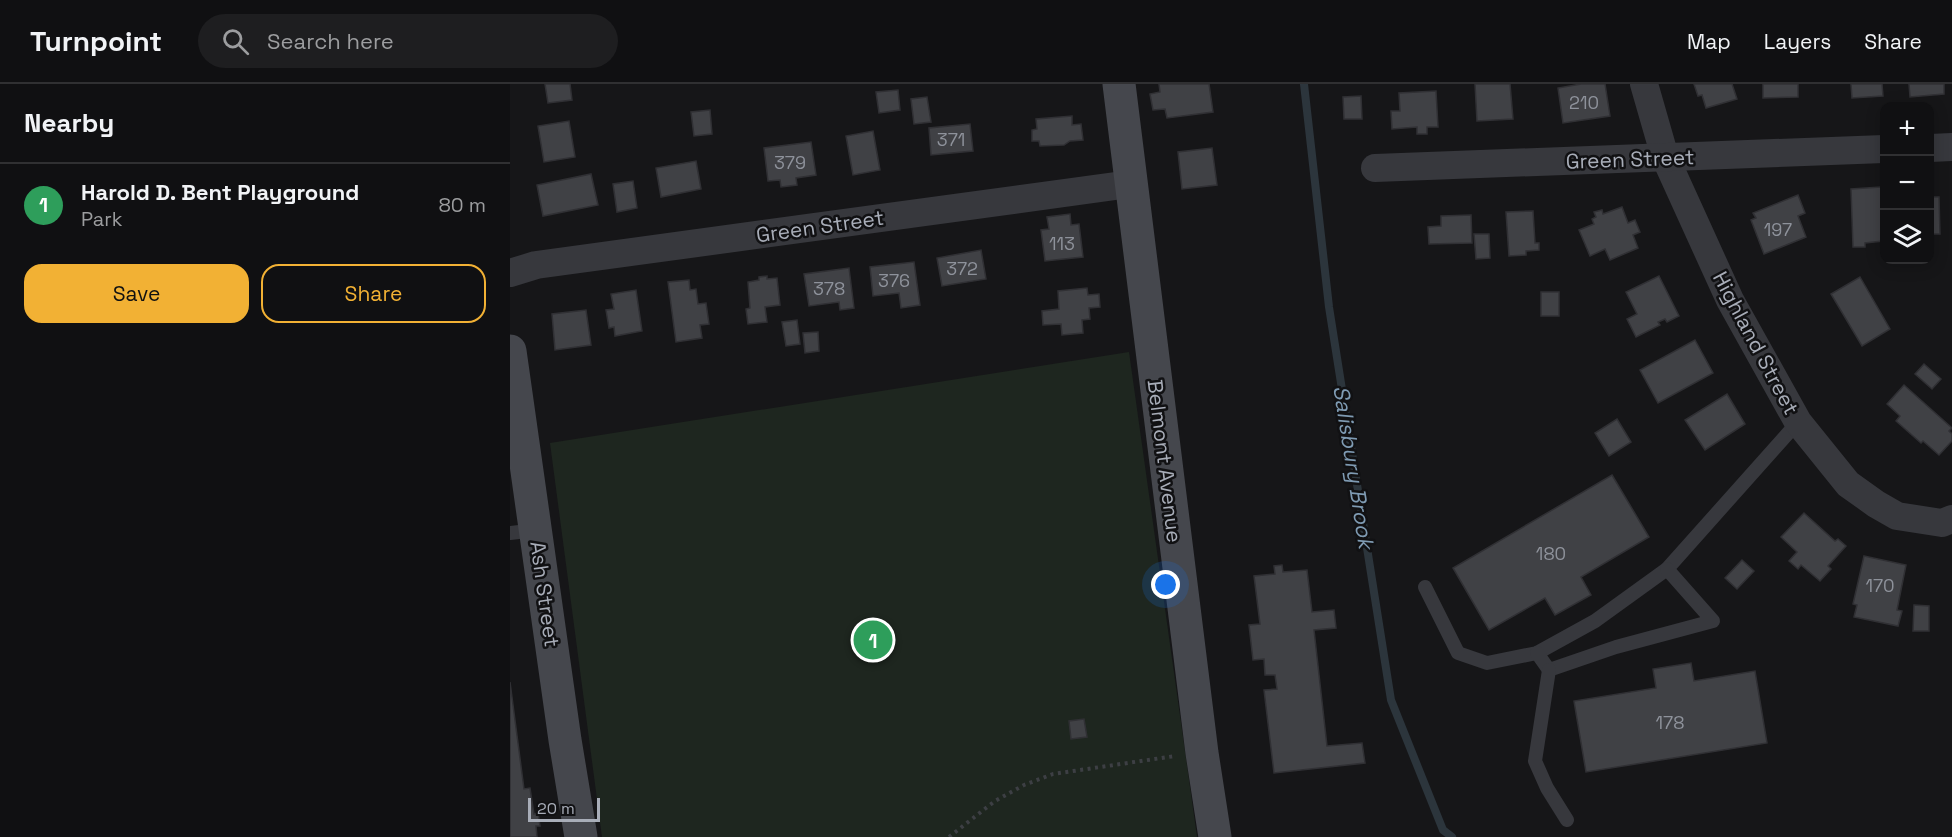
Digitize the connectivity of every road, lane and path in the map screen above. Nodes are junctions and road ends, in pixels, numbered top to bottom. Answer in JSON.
{"nodes":[{"id":1,"x":1119,"y":84,"type":"edge"},
{"id":2,"x":1644,"y":84,"type":"edge"},
{"id":3,"x":1952,"y":147,"type":"edge"},
{"id":4,"x":1934,"y":148,"type":"edge"},
{"id":5,"x":1880,"y":149,"type":"edge"},
{"id":6,"x":1665,"y":157,"type":"junction"},
{"id":7,"x":1375,"y":168,"type":"dead end"},
{"id":8,"x":1130,"y":184,"type":"junction"},
{"id":9,"x":510,"y":273,"type":"edge"},
{"id":10,"x":510,"y":351,"type":"edge"},
{"id":11,"x":1798,"y":422,"type":"junction"},
{"id":12,"x":1952,"y":519,"type":"edge"},
{"id":13,"x":523,"y":532,"type":"edge"},
{"id":14,"x":1667,"y":569,"type":"junction"},
{"id":15,"x":1425,"y":587,"type":"dead end"},
{"id":16,"x":1537,"y":653,"type":"junction"},
{"id":17,"x":1549,"y":670,"type":"junction"},
{"id":18,"x":1202,"y":753,"type":"junction"},
{"id":19,"x":1568,"y":820,"type":"dead end"},
{"id":20,"x":581,"y":837,"type":"edge"},
{"id":21,"x":949,"y":837,"type":"edge"},
{"id":22,"x":1215,"y":837,"type":"edge"}],
"edges":[{"from":1,"to":8,"type":"street","name":"Belmont Avenue"},
{"from":2,"to":6,"type":"street","name":"Highland Street"},
{"from":3,"to":4,"type":"street"},
{"from":5,"to":6,"type":"street","name":"Green Street"},
{"from":6,"to":7,"type":"street","name":"Green Street"},
{"from":6,"to":11,"type":"street","name":"Highland Street"},
{"from":8,"to":9,"type":"street","name":"Green Street"},
{"from":8,"to":18,"type":"street","name":"Belmont Avenue"},
{"from":10,"to":13,"type":"street","name":"Ash Street"},
{"from":11,"to":12,"type":"street","name":"Highland Street"},
{"from":11,"to":14,"type":"lane"},
{"from":13,"to":20,"type":"street","name":"Ash Street"},
{"from":14,"to":16,"type":"lane"},
{"from":14,"to":17,"type":"lane"},
{"from":15,"to":16,"type":"lane"},
{"from":16,"to":17,"type":"lane"},
{"from":17,"to":19,"type":"lane"},
{"from":18,"to":21,"type":"path"},
{"from":18,"to":22,"type":"street","name":"Belmont Avenue"}]}
